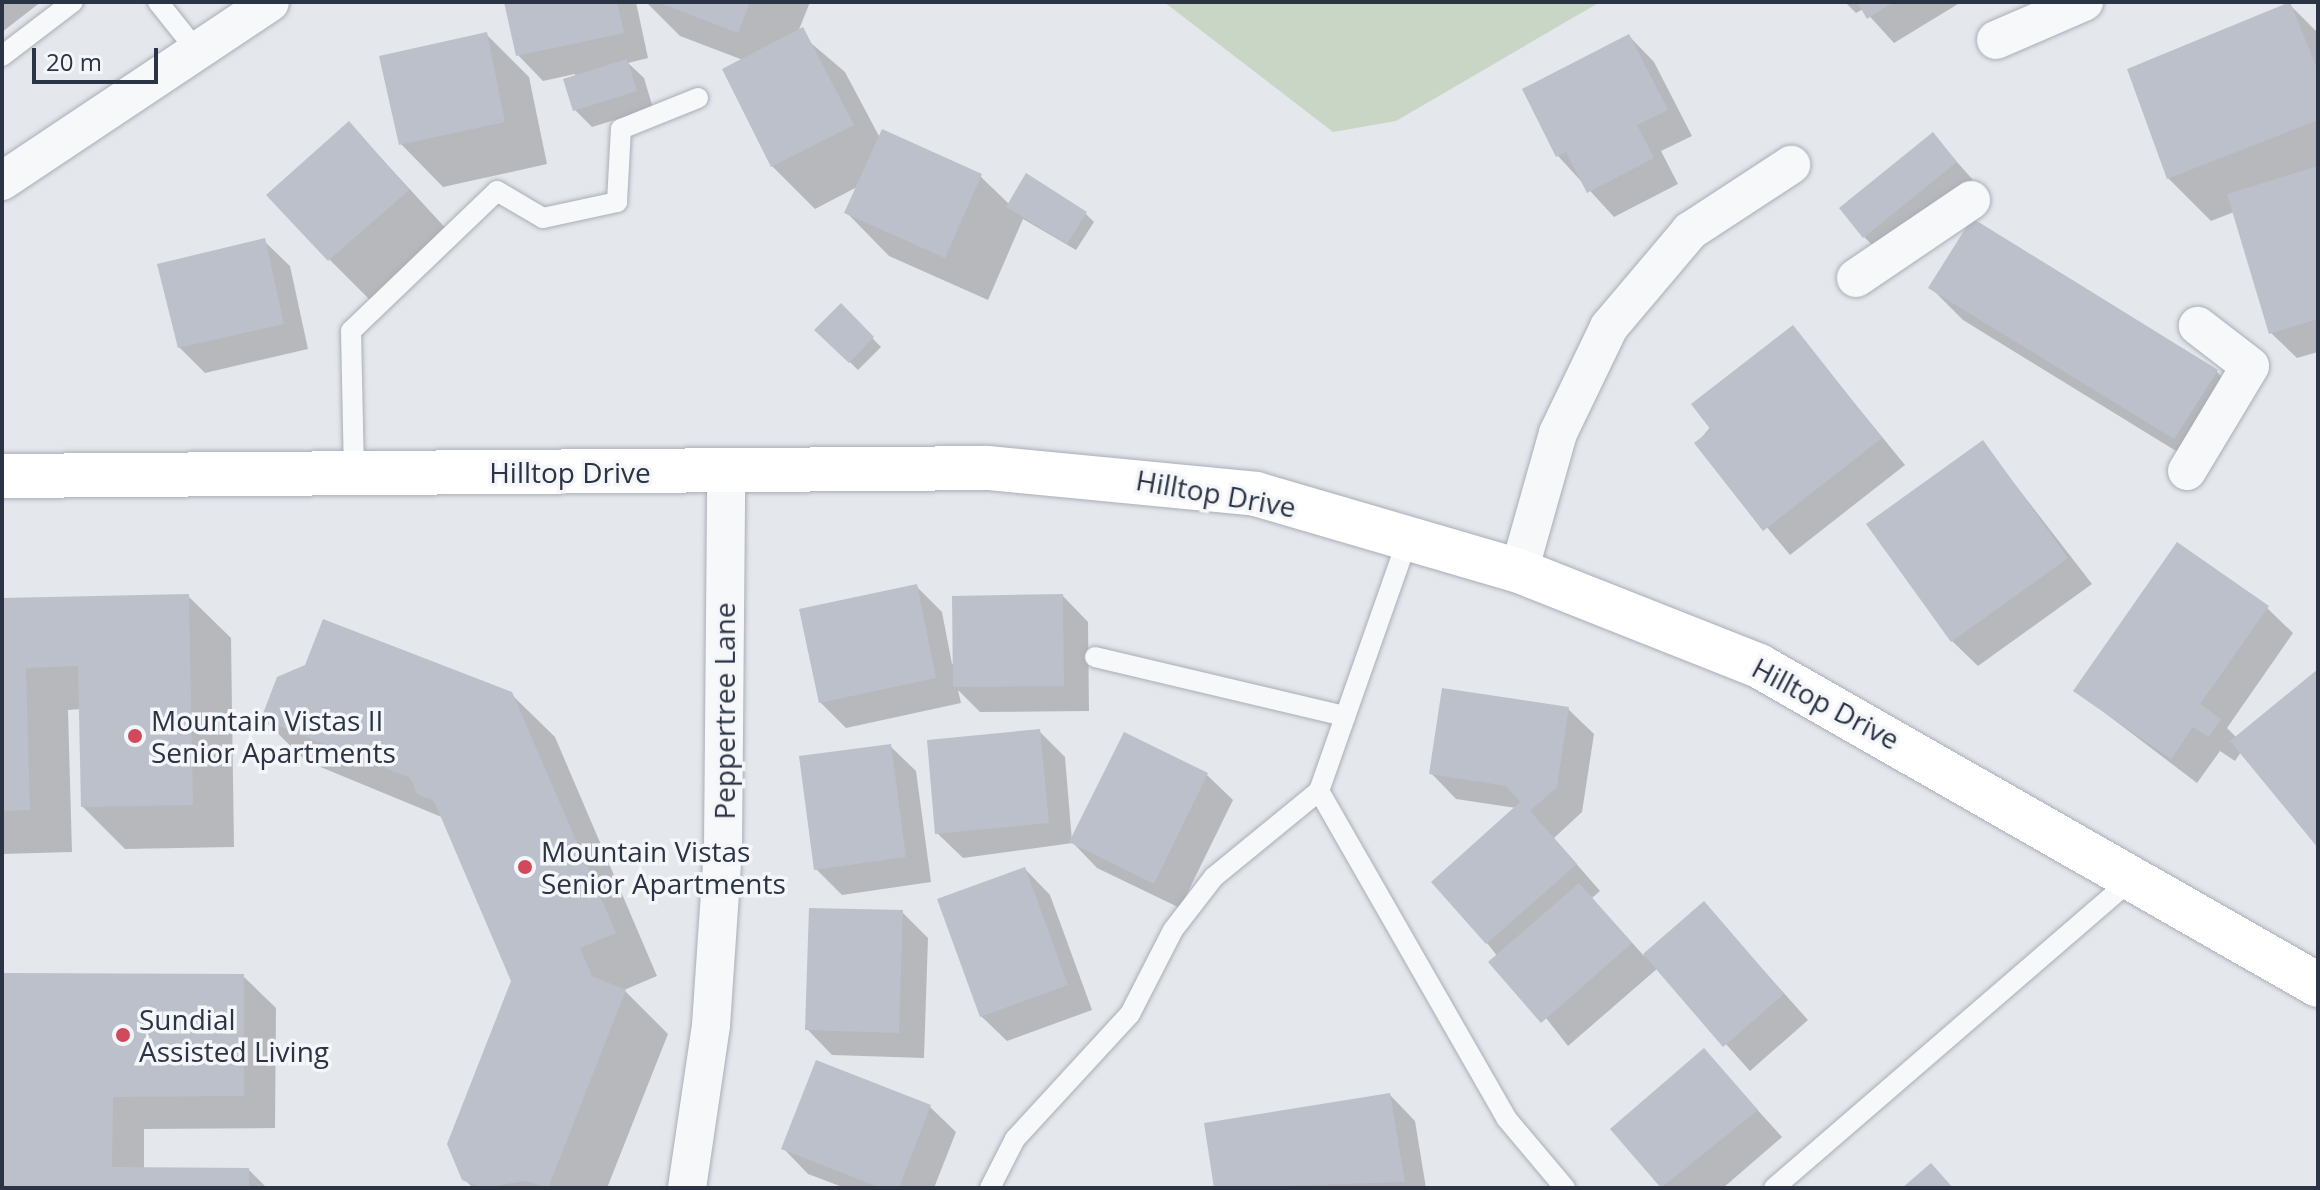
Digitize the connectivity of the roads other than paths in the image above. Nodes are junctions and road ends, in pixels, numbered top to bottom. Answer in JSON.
{"nodes":[{"id":1,"x":73,"y":2,"type":"edge"},
{"id":2,"x":158,"y":2,"type":"edge"},
{"id":3,"x":270,"y":2,"type":"edge"},
{"id":4,"x":2084,"y":2,"type":"edge"},
{"id":5,"x":1996,"y":40,"type":"dead end"},
{"id":6,"x":197,"y":51,"type":"junction"},
{"id":7,"x":2,"y":56,"type":"edge"},
{"id":8,"x":698,"y":98,"type":"dead end"},
{"id":9,"x":1791,"y":165,"type":"dead end"},
{"id":10,"x":2,"y":181,"type":"edge"},
{"id":11,"x":1971,"y":200,"type":"dead end"},
{"id":12,"x":1856,"y":278,"type":"dead end"},
{"id":13,"x":2198,"y":326,"type":"dead end"},
{"id":14,"x":726,"y":471,"type":"junction"},
{"id":15,"x":2187,"y":471,"type":"dead end"},
{"id":16,"x":354,"y":474,"type":"junction"},
{"id":17,"x":2,"y":476,"type":"edge"},
{"id":18,"x":1409,"y":536,"type":"junction"},
{"id":19,"x":1519,"y":571,"type":"junction"},
{"id":20,"x":1095,"y":657,"type":"dead end"},
{"id":21,"x":1345,"y":716,"type":"junction"},
{"id":22,"x":1319,"y":791,"type":"junction"},
{"id":23,"x":2133,"y":878,"type":"junction"},
{"id":24,"x":2318,"y":985,"type":"edge"},
{"id":25,"x":1553,"y":1184,"type":"edge"},
{"id":26,"x":687,"y":1188,"type":"edge"},
{"id":27,"x":990,"y":1188,"type":"edge"},
{"id":28,"x":1774,"y":1188,"type":"edge"}],
"edges":[{"from":1,"to":7,"type":"lane"},
{"from":2,"to":6,"type":"lane"},
{"from":3,"to":6,"type":"street"},
{"from":4,"to":5,"type":"street"},
{"from":6,"to":10,"type":"street"},
{"from":8,"to":16,"type":"lane"},
{"from":9,"to":19,"type":"street"},
{"from":11,"to":12,"type":"street"},
{"from":13,"to":15,"type":"street"},
{"from":14,"to":16,"type":"main road","name":"Hilltop Drive"},
{"from":14,"to":18,"type":"main road","name":"Hilltop Drive"},
{"from":14,"to":26,"type":"street","name":"Peppertree Lane"},
{"from":16,"to":17,"type":"main road","name":"Hilltop Drive"},
{"from":18,"to":19,"type":"main road","name":"Hilltop Drive"},
{"from":18,"to":21,"type":"lane"},
{"from":19,"to":23,"type":"main road","name":"Hilltop Drive"},
{"from":20,"to":21,"type":"lane"},
{"from":21,"to":22,"type":"lane"},
{"from":22,"to":25,"type":"lane"},
{"from":22,"to":27,"type":"lane"},
{"from":23,"to":24,"type":"main road","name":"Hilltop Drive"},
{"from":23,"to":28,"type":"lane"}]}
